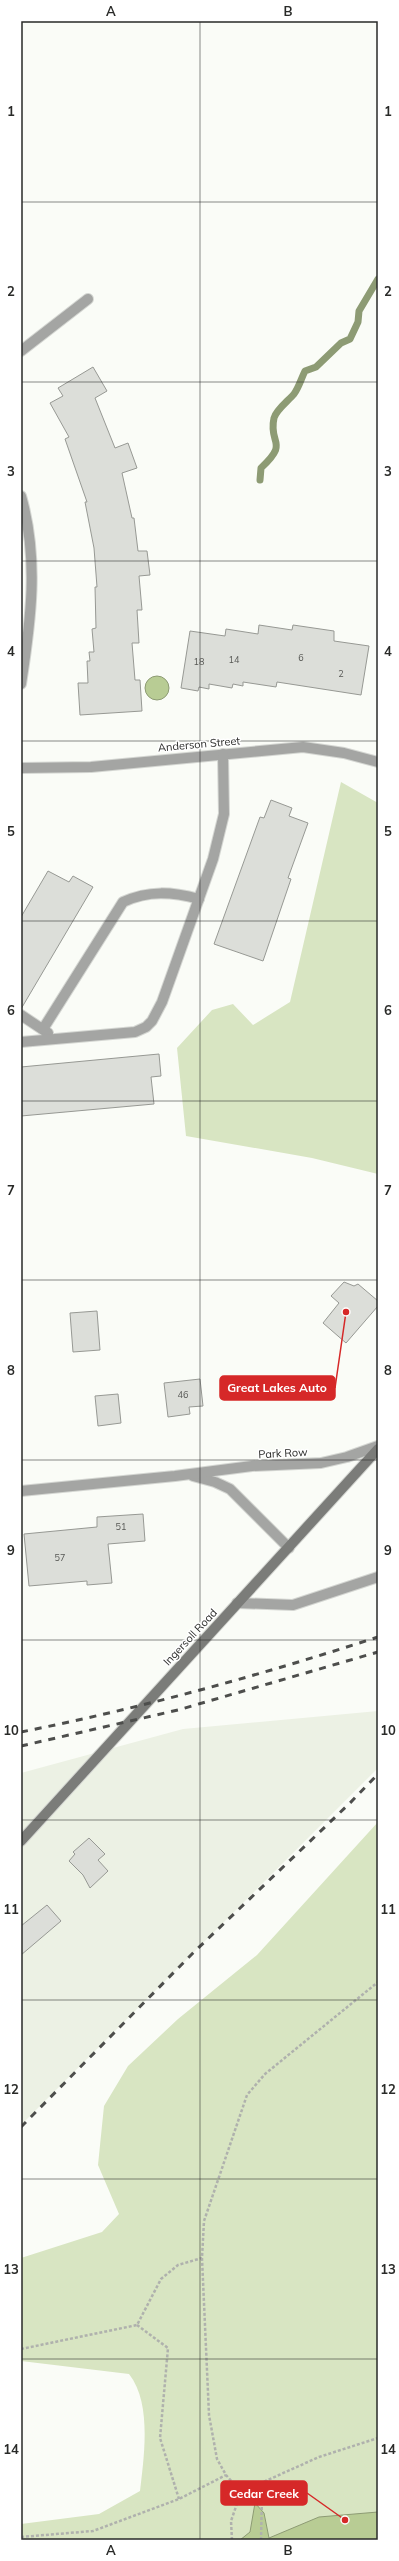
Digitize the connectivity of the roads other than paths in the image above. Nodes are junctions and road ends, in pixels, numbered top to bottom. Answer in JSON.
{"nodes":[{"id":1,"x":88,"y":298,"type":"dead end"},
{"id":2,"x":21,"y":351,"type":"edge"},
{"id":3,"x":21,"y":496,"type":"edge"},
{"id":4,"x":21,"y":684,"type":"edge"},
{"id":5,"x":223,"y":754,"type":"junction"},
{"id":6,"x":378,"y":762,"type":"edge"},
{"id":7,"x":21,"y":768,"type":"edge"},
{"id":8,"x":199,"y":899,"type":"junction"},
{"id":9,"x":21,"y":1015,"type":"edge"},
{"id":10,"x":43,"y":1029,"type":"junction"},
{"id":11,"x":58,"y":1039,"type":"junction"},
{"id":12,"x":21,"y":1042,"type":"edge"},
{"id":13,"x":378,"y":1446,"type":"edge"},
{"id":14,"x":378,"y":1449,"type":"edge"},
{"id":15,"x":186,"y":1475,"type":"junction"},
{"id":16,"x":21,"y":1491,"type":"edge"},
{"id":17,"x":289,"y":1548,"type":"junction"},
{"id":18,"x":378,"y":1577,"type":"edge"},
{"id":19,"x":237,"y":1604,"type":"junction"},
{"id":20,"x":21,"y":1841,"type":"edge"}],
"edges":[{"from":1,"to":2,"type":"street"},
{"from":3,"to":4,"type":"street"},
{"from":5,"to":6,"type":"street","name":"Anderson Street"},
{"from":5,"to":7,"type":"street","name":"Anderson Street"},
{"from":5,"to":8,"type":"street"},
{"from":8,"to":10,"type":"street"},
{"from":8,"to":11,"type":"street"},
{"from":9,"to":10,"type":"street"},
{"from":10,"to":11,"type":"street"},
{"from":11,"to":12,"type":"street"},
{"from":13,"to":15,"type":"street","name":"Park Row"},
{"from":14,"to":17,"type":"main road","name":"Ingersoll Road"},
{"from":15,"to":16,"type":"street","name":"Park Row"},
{"from":15,"to":17,"type":"street","name":"Park Row"},
{"from":17,"to":19,"type":"main road","name":"Ingersoll Road"},
{"from":18,"to":19,"type":"street"},
{"from":19,"to":20,"type":"main road","name":"Ingersoll Road"}]}
